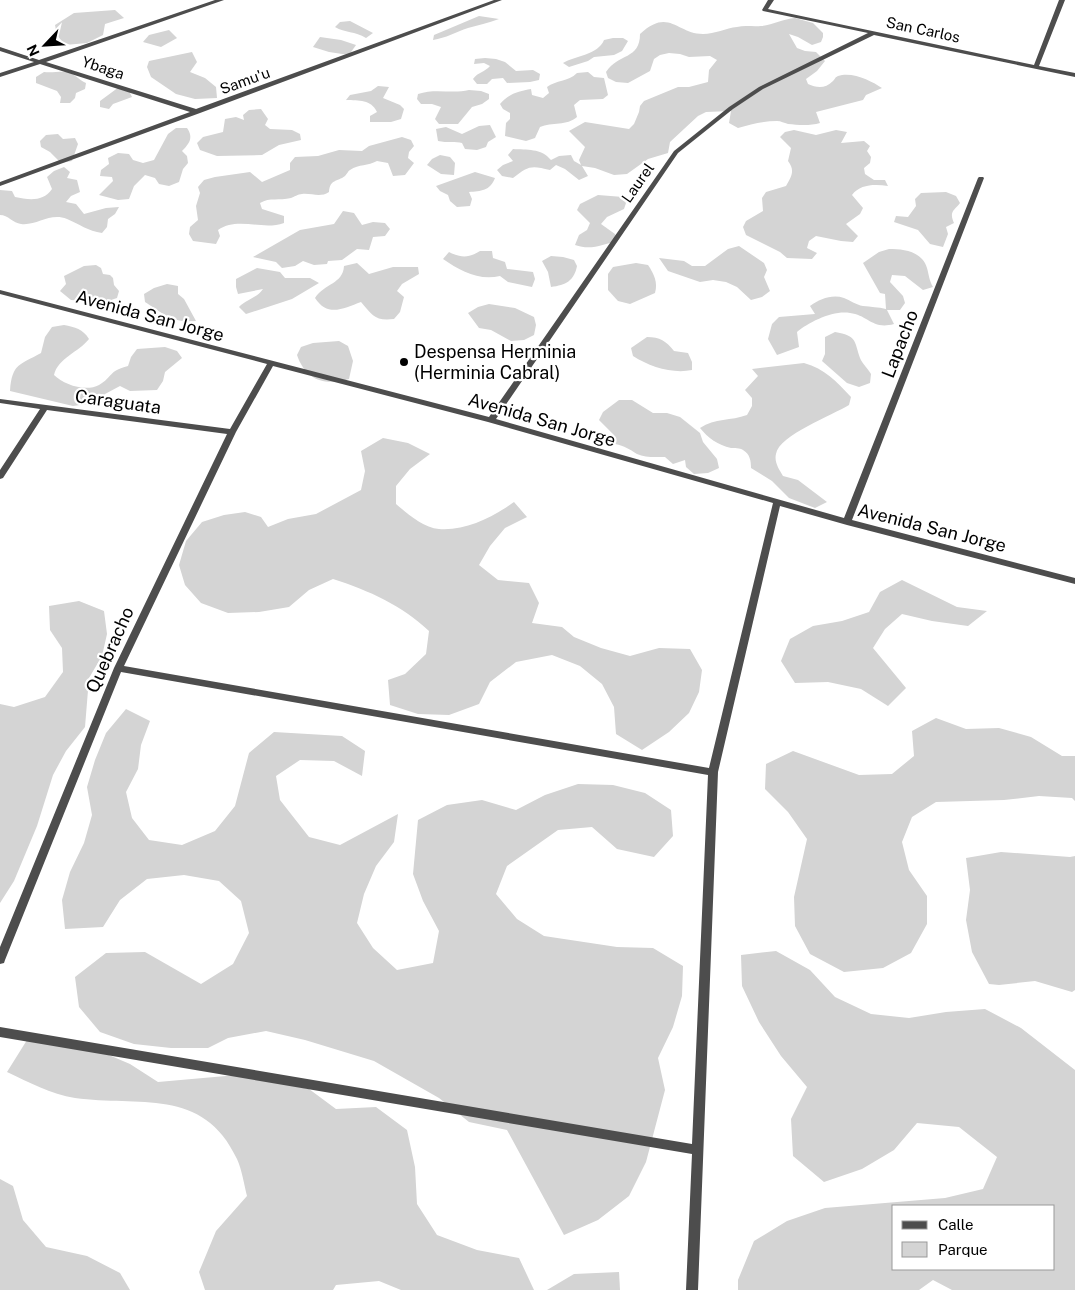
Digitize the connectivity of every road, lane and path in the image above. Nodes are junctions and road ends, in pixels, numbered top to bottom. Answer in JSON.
{"nodes":[{"id":1,"x":221,"y":0,"type":"edge"},
{"id":2,"x":499,"y":0,"type":"edge"},
{"id":3,"x":771,"y":0,"type":"edge"},
{"id":4,"x":1062,"y":0,"type":"edge"},
{"id":5,"x":873,"y":33,"type":"junction"},
{"id":6,"x":0,"y":49,"type":"edge"},
{"id":7,"x":40,"y":61,"type":"junction"},
{"id":8,"x":1036,"y":67,"type":"junction"},
{"id":9,"x":0,"y":75,"type":"edge"},
{"id":10,"x":1075,"y":75,"type":"edge"},
{"id":11,"x":198,"y":112,"type":"junction"},
{"id":12,"x":980,"y":178,"type":"dead end"},
{"id":13,"x":0,"y":184,"type":"edge"},
{"id":14,"x":0,"y":292,"type":"edge"},
{"id":15,"x":271,"y":363,"type":"junction"},
{"id":16,"x":0,"y":401,"type":"edge"},
{"id":17,"x":45,"y":407,"type":"junction"},
{"id":18,"x":490,"y":420,"type":"junction"},
{"id":19,"x":232,"y":432,"type":"junction"},
{"id":20,"x":0,"y":476,"type":"edge"},
{"id":21,"x":776,"y":502,"type":"junction"},
{"id":22,"x":847,"y":522,"type":"junction"},
{"id":23,"x":1075,"y":581,"type":"edge"},
{"id":24,"x":118,"y":668,"type":"junction"},
{"id":25,"x":713,"y":772,"type":"junction"},
{"id":26,"x":0,"y":960,"type":"edge"},
{"id":27,"x":0,"y":1032,"type":"edge"},
{"id":28,"x":697,"y":1150,"type":"junction"},
{"id":29,"x":692,"y":1290,"type":"edge"}],
"edges":[{"from":1,"to":7,"type":"street"},
{"from":2,"to":11,"type":"street","name":"Samu'u"},
{"from":3,"to":5,"type":"street","name":"San Carlos"},
{"from":4,"to":8,"type":"street"},
{"from":5,"to":8,"type":"street","name":"San Carlos"},
{"from":5,"to":18,"type":"street","name":"Laurel"},
{"from":6,"to":7,"type":"street","name":"Ybaga"},
{"from":7,"to":9,"type":"street"},
{"from":7,"to":11,"type":"street","name":"Ybaga"},
{"from":8,"to":10,"type":"street","name":"San Carlos"},
{"from":11,"to":13,"type":"street","name":"Samu'u"},
{"from":12,"to":22,"type":"street","name":"Lapacho"},
{"from":14,"to":15,"type":"street","name":"Avenida San Jorge"},
{"from":15,"to":18,"type":"street","name":"Avenida San Jorge"},
{"from":15,"to":19,"type":"street","name":"Quebracho"},
{"from":16,"to":17,"type":"street","name":"Caraguata"},
{"from":17,"to":19,"type":"street","name":"Caraguata"},
{"from":17,"to":20,"type":"street"},
{"from":18,"to":21,"type":"street","name":"Avenida San Jorge"},
{"from":19,"to":24,"type":"street","name":"Quebracho"},
{"from":21,"to":22,"type":"street","name":"Avenida San Jorge"},
{"from":21,"to":25,"type":"street"},
{"from":22,"to":23,"type":"street","name":"Avenida San Jorge"},
{"from":24,"to":25,"type":"street"},
{"from":24,"to":26,"type":"street","name":"Quebracho"},
{"from":25,"to":28,"type":"street"},
{"from":27,"to":28,"type":"street"},
{"from":28,"to":29,"type":"street"}]}
